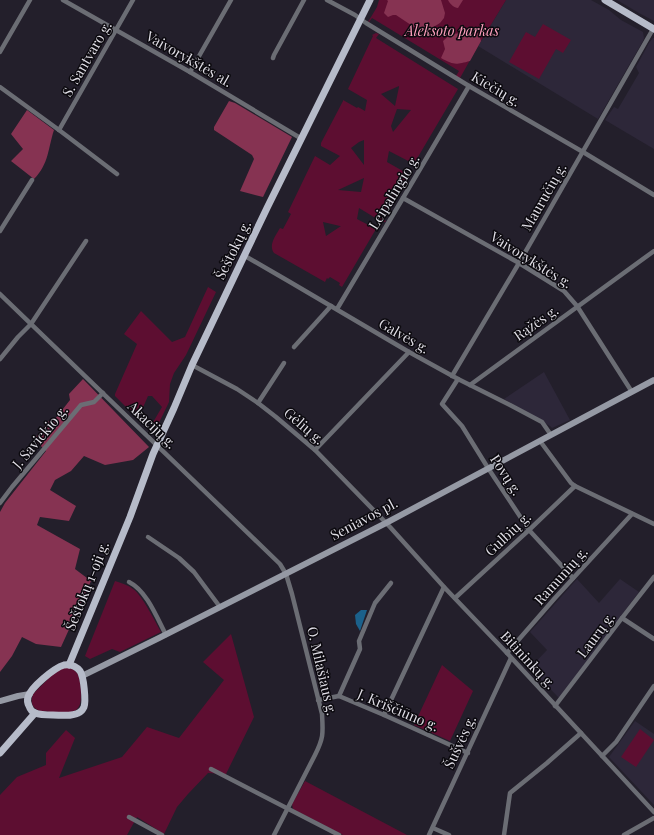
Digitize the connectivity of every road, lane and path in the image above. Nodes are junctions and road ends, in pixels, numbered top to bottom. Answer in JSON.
{"nodes":[{"id":1,"x":30,"y":0,"type":"edge"},
{"id":2,"x":63,"y":0,"type":"edge"},
{"id":3,"x":133,"y":0,"type":"edge"},
{"id":4,"x":232,"y":0,"type":"edge"},
{"id":5,"x":304,"y":0,"type":"edge"},
{"id":6,"x":328,"y":0,"type":"edge"},
{"id":7,"x":370,"y":0,"type":"edge"},
{"id":8,"x":605,"y":0,"type":"edge"},
{"id":9,"x":360,"y":19,"type":"junction"},
{"id":10,"x":654,"y":29,"type":"edge"},
{"id":11,"x":116,"y":30,"type":"junction"},
{"id":12,"x":0,"y":52,"type":"edge"},
{"id":13,"x":272,"y":58,"type":"dead end"},
{"id":14,"x":190,"y":72,"type":"junction"},
{"id":15,"x":469,"y":86,"type":"junction"},
{"id":16,"x":0,"y":87,"type":"edge"},
{"id":17,"x":59,"y":130,"type":"junction"},
{"id":18,"x":302,"y":139,"type":"junction"},
{"id":19,"x":582,"y":152,"type":"junction"},
{"id":20,"x":117,"y":174,"type":"dead end"},
{"id":21,"x":32,"y":180,"type":"dead end"},
{"id":22,"x":654,"y":195,"type":"edge"},
{"id":23,"x":403,"y":198,"type":"junction"},
{"id":24,"x":0,"y":231,"type":"edge"},
{"id":25,"x":86,"y":241,"type":"dead end"},
{"id":26,"x":654,"y":250,"type":"edge"},
{"id":27,"x":245,"y":256,"type":"junction"},
{"id":28,"x":519,"y":263,"type":"junction"},
{"id":29,"x":0,"y":294,"type":"edge"},
{"id":30,"x":331,"y":306,"type":"junction"},
{"id":31,"x":578,"y":306,"type":"junction"},
{"id":32,"x":337,"y":309,"type":"junction"},
{"id":33,"x":31,"y":324,"type":"junction"},
{"id":34,"x":294,"y":347,"type":"dead end"},
{"id":35,"x":409,"y":352,"type":"junction"},
{"id":36,"x":0,"y":359,"type":"edge"},
{"id":37,"x":284,"y":363,"type":"dead end"},
{"id":38,"x":192,"y":365,"type":"junction"},
{"id":39,"x":452,"y":376,"type":"junction"},
{"id":40,"x":458,"y":379,"type":"junction"},
{"id":41,"x":654,"y":380,"type":"edge"},
{"id":42,"x":470,"y":384,"type":"junction"},
{"id":43,"x":632,"y":392,"type":"junction"},
{"id":44,"x":103,"y":393,"type":"junction"},
{"id":45,"x":258,"y":403,"type":"junction"},
{"id":46,"x":551,"y":435,"type":"junction"},
{"id":47,"x":540,"y":441,"type":"junction"},
{"id":48,"x":157,"y":446,"type":"junction"},
{"id":49,"x":315,"y":450,"type":"junction"},
{"id":50,"x":488,"y":468,"type":"junction"},
{"id":51,"x":575,"y":486,"type":"junction"},
{"id":52,"x":0,"y":503,"type":"edge"},
{"id":53,"x":632,"y":514,"type":"junction"},
{"id":54,"x":130,"y":517,"type":"joint"},
{"id":55,"x":386,"y":523,"type":"junction"},
{"id":56,"x":654,"y":524,"type":"edge"},
{"id":57,"x":529,"y":530,"type":"junction"},
{"id":58,"x":148,"y":537,"type":"dead end"},
{"id":59,"x":286,"y":574,"type":"junction"},
{"id":60,"x":654,"y":577,"type":"edge"},
{"id":61,"x":574,"y":578,"type":"junction"},
{"id":62,"x":129,"y":582,"type":"dead end"},
{"id":63,"x":391,"y":583,"type":"dead end"},
{"id":64,"x":444,"y":586,"type":"junction"},
{"id":65,"x":455,"y":598,"type":"junction"},
{"id":66,"x":220,"y":607,"type":"junction"},
{"id":67,"x":622,"y":618,"type":"junction"},
{"id":68,"x":166,"y":635,"type":"junction"},
{"id":69,"x":654,"y":639,"type":"edge"},
{"id":70,"x":507,"y":653,"type":"junction"},
{"id":71,"x":511,"y":658,"type":"junction"},
{"id":72,"x":69,"y":665,"type":"junction"},
{"id":73,"x":82,"y":676,"type":"junction"},
{"id":74,"x":654,"y":686,"type":"edge"},
{"id":75,"x":30,"y":694,"type":"junction"},
{"id":76,"x":339,"y":696,"type":"junction"},
{"id":77,"x":318,"y":700,"type":"junction"},
{"id":78,"x":0,"y":701,"type":"edge"},
{"id":79,"x":556,"y":706,"type":"junction"},
{"id":80,"x":35,"y":713,"type":"junction"},
{"id":81,"x":384,"y":715,"type":"junction"},
{"id":82,"x":581,"y":733,"type":"junction"},
{"id":83,"x":468,"y":752,"type":"junction"},
{"id":84,"x":0,"y":753,"type":"edge"},
{"id":85,"x":602,"y":756,"type":"junction"},
{"id":86,"x":211,"y":769,"type":"dead end"},
{"id":87,"x":288,"y":808,"type":"junction"},
{"id":88,"x":654,"y":812,"type":"edge"},
{"id":89,"x":129,"y":818,"type":"dead end"},
{"id":90,"x":654,"y":818,"type":"edge"},
{"id":91,"x":433,"y":828,"type":"junction"},
{"id":92,"x":162,"y":835,"type":"edge"},
{"id":93,"x":274,"y":835,"type":"edge"},
{"id":94,"x":339,"y":835,"type":"edge"},
{"id":95,"x":429,"y":835,"type":"edge"},
{"id":96,"x":449,"y":835,"type":"edge"},
{"id":97,"x":504,"y":835,"type":"edge"},
{"id":98,"x":624,"y":835,"type":"edge"}],
"edges":[{"from":1,"to":12,"type":"street"},
{"from":2,"to":11,"type":"street","name":"Vaivorykštės al."},
{"from":3,"to":11,"type":"street","name":"S. Santvaro g."},
{"from":4,"to":14,"type":"street"},
{"from":5,"to":13,"type":"street"},
{"from":6,"to":9,"type":"street","name":"Kiečių g."},
{"from":7,"to":9,"type":"main road","name":"Šeštokų g."},
{"from":8,"to":10,"type":"main road"},
{"from":9,"to":15,"type":"street","name":"Kiečių g."},
{"from":9,"to":18,"type":"main road","name":"Šeštokų g."},
{"from":10,"to":19,"type":"street","name":"Mauručių g."},
{"from":11,"to":14,"type":"street","name":"Vaivorykštės al."},
{"from":11,"to":17,"type":"street","name":"S. Santvaro g."},
{"from":14,"to":18,"type":"street","name":"Vaivorykštės al."},
{"from":15,"to":19,"type":"street","name":"Kiečių g."},
{"from":15,"to":23,"type":"street","name":"Leipalingio g."},
{"from":16,"to":17,"type":"street"},
{"from":17,"to":20,"type":"street"},
{"from":18,"to":27,"type":"main road","name":"Šeštokų g."},
{"from":19,"to":22,"type":"street","name":"Kiečių g."},
{"from":19,"to":28,"type":"street","name":"Mauručių g."},
{"from":21,"to":24,"type":"street"},
{"from":23,"to":28,"type":"street","name":"Vaivorykštės g."},
{"from":23,"to":32,"type":"street","name":"Leipalingio g."},
{"from":25,"to":33,"type":"street"},
{"from":26,"to":31,"type":"street","name":"Rąžės g."},
{"from":27,"to":30,"type":"street","name":"Galvės g."},
{"from":27,"to":38,"type":"main road","name":"Šeštokų g."},
{"from":28,"to":31,"type":"street","name":"Vaivorykštės g."},
{"from":28,"to":39,"type":"street","name":"Mauručių g."},
{"from":29,"to":33,"type":"street","name":"Akacijų g."},
{"from":30,"to":32,"type":"street","name":"Galvės g."},
{"from":30,"to":34,"type":"street"},
{"from":31,"to":42,"type":"street","name":"Rąžės g."},
{"from":31,"to":43,"type":"street","name":"Vaivorykštės g."},
{"from":32,"to":35,"type":"street","name":"Galvės g."},
{"from":33,"to":36,"type":"street"},
{"from":33,"to":44,"type":"street","name":"Akacijų g."},
{"from":35,"to":39,"type":"street","name":"Galvės g."},
{"from":35,"to":49,"type":"street"},
{"from":37,"to":45,"type":"street"},
{"from":38,"to":45,"type":"street","name":"Gėlių g."},
{"from":38,"to":48,"type":"main road","name":"Šeštokų g."},
{"from":39,"to":40,"type":"street","name":"Galvės g."},
{"from":40,"to":42,"type":"street","name":"Galvės g."},
{"from":40,"to":50,"type":"street","name":"Povų g."},
{"from":41,"to":43,"type":"street","name":"Seniavos pl."},
{"from":42,"to":46,"type":"street","name":"Galvės g."},
{"from":43,"to":46,"type":"street","name":"Seniavos pl."},
{"from":44,"to":48,"type":"street","name":"Akacijų g."},
{"from":44,"to":52,"type":"street","name":"J. Savickio g."},
{"from":45,"to":49,"type":"street","name":"Gėlių g."},
{"from":46,"to":47,"type":"street","name":"Seniavos pl."},
{"from":47,"to":50,"type":"street","name":"Seniavos pl."},
{"from":47,"to":51,"type":"street"},
{"from":48,"to":54,"type":"main road","name":"Šeštokų g."},
{"from":48,"to":59,"type":"street","name":"Akacijų g."},
{"from":49,"to":55,"type":"street","name":"Gėlių g."},
{"from":50,"to":55,"type":"street","name":"Seniavos pl."},
{"from":50,"to":57,"type":"street","name":"Povų g."},
{"from":51,"to":53,"type":"street"},
{"from":51,"to":57,"type":"street","name":"Gulbių g."},
{"from":53,"to":56,"type":"street"},
{"from":53,"to":61,"type":"street","name":"Ramunių g."},
{"from":54,"to":72,"type":"main road","name":"Šeštokų 1-oji g."},
{"from":55,"to":59,"type":"street","name":"Seniavos pl."},
{"from":55,"to":64,"type":"street","name":"Bitininkų g."},
{"from":57,"to":61,"type":"street","name":"Povų g."},
{"from":57,"to":65,"type":"street","name":"Gulbių g."},
{"from":58,"to":66,"type":"street"},
{"from":59,"to":66,"type":"street","name":"Seniavos pl."},
{"from":59,"to":77,"type":"street","name":"O. Milašiaus g."},
{"from":60,"to":67,"type":"street","name":"Laurų g."},
{"from":61,"to":70,"type":"street","name":"Ramunių g."},
{"from":62,"to":68,"type":"street"},
{"from":63,"to":76,"type":"street"},
{"from":64,"to":65,"type":"street","name":"Bitininkų g."},
{"from":64,"to":81,"type":"street"},
{"from":65,"to":70,"type":"street","name":"Bitininkų g."},
{"from":66,"to":68,"type":"street","name":"Seniavos pl."},
{"from":67,"to":69,"type":"street"},
{"from":67,"to":79,"type":"street","name":"Laurų g."},
{"from":68,"to":73,"type":"street","name":"Seniavos pl."},
{"from":70,"to":71,"type":"street","name":"Bitininkų g."},
{"from":71,"to":79,"type":"street","name":"Bitininkų g."},
{"from":71,"to":83,"type":"street","name":"Šušvės g."},
{"from":72,"to":73,"type":"main road"},
{"from":72,"to":75,"type":"main road"},
{"from":73,"to":80,"type":"main road"},
{"from":74,"to":85,"type":"street"},
{"from":75,"to":78,"type":"street"},
{"from":75,"to":80,"type":"main road"},
{"from":76,"to":77,"type":"street","name":"J. Kriščiūno g."},
{"from":76,"to":81,"type":"street","name":"J. Kriščiūno g."},
{"from":77,"to":87,"type":"street","name":"O. Milašiaus g."},
{"from":79,"to":82,"type":"street","name":"Bitininkų g."},
{"from":80,"to":84,"type":"main road"},
{"from":81,"to":83,"type":"street","name":"J. Kriščiūno g."},
{"from":82,"to":85,"type":"street","name":"Bitininkų g."},
{"from":82,"to":97,"type":"street"},
{"from":83,"to":91,"type":"street","name":"Šušvės g."},
{"from":85,"to":88,"type":"street","name":"Bitininkų g."},
{"from":86,"to":87,"type":"street"},
{"from":87,"to":93,"type":"street","name":"O. Milašiaus g."},
{"from":87,"to":94,"type":"street"},
{"from":89,"to":92,"type":"street"},
{"from":90,"to":98,"type":"street"},
{"from":91,"to":95,"type":"street","name":"Šušvės g."},
{"from":91,"to":96,"type":"street"}]}
